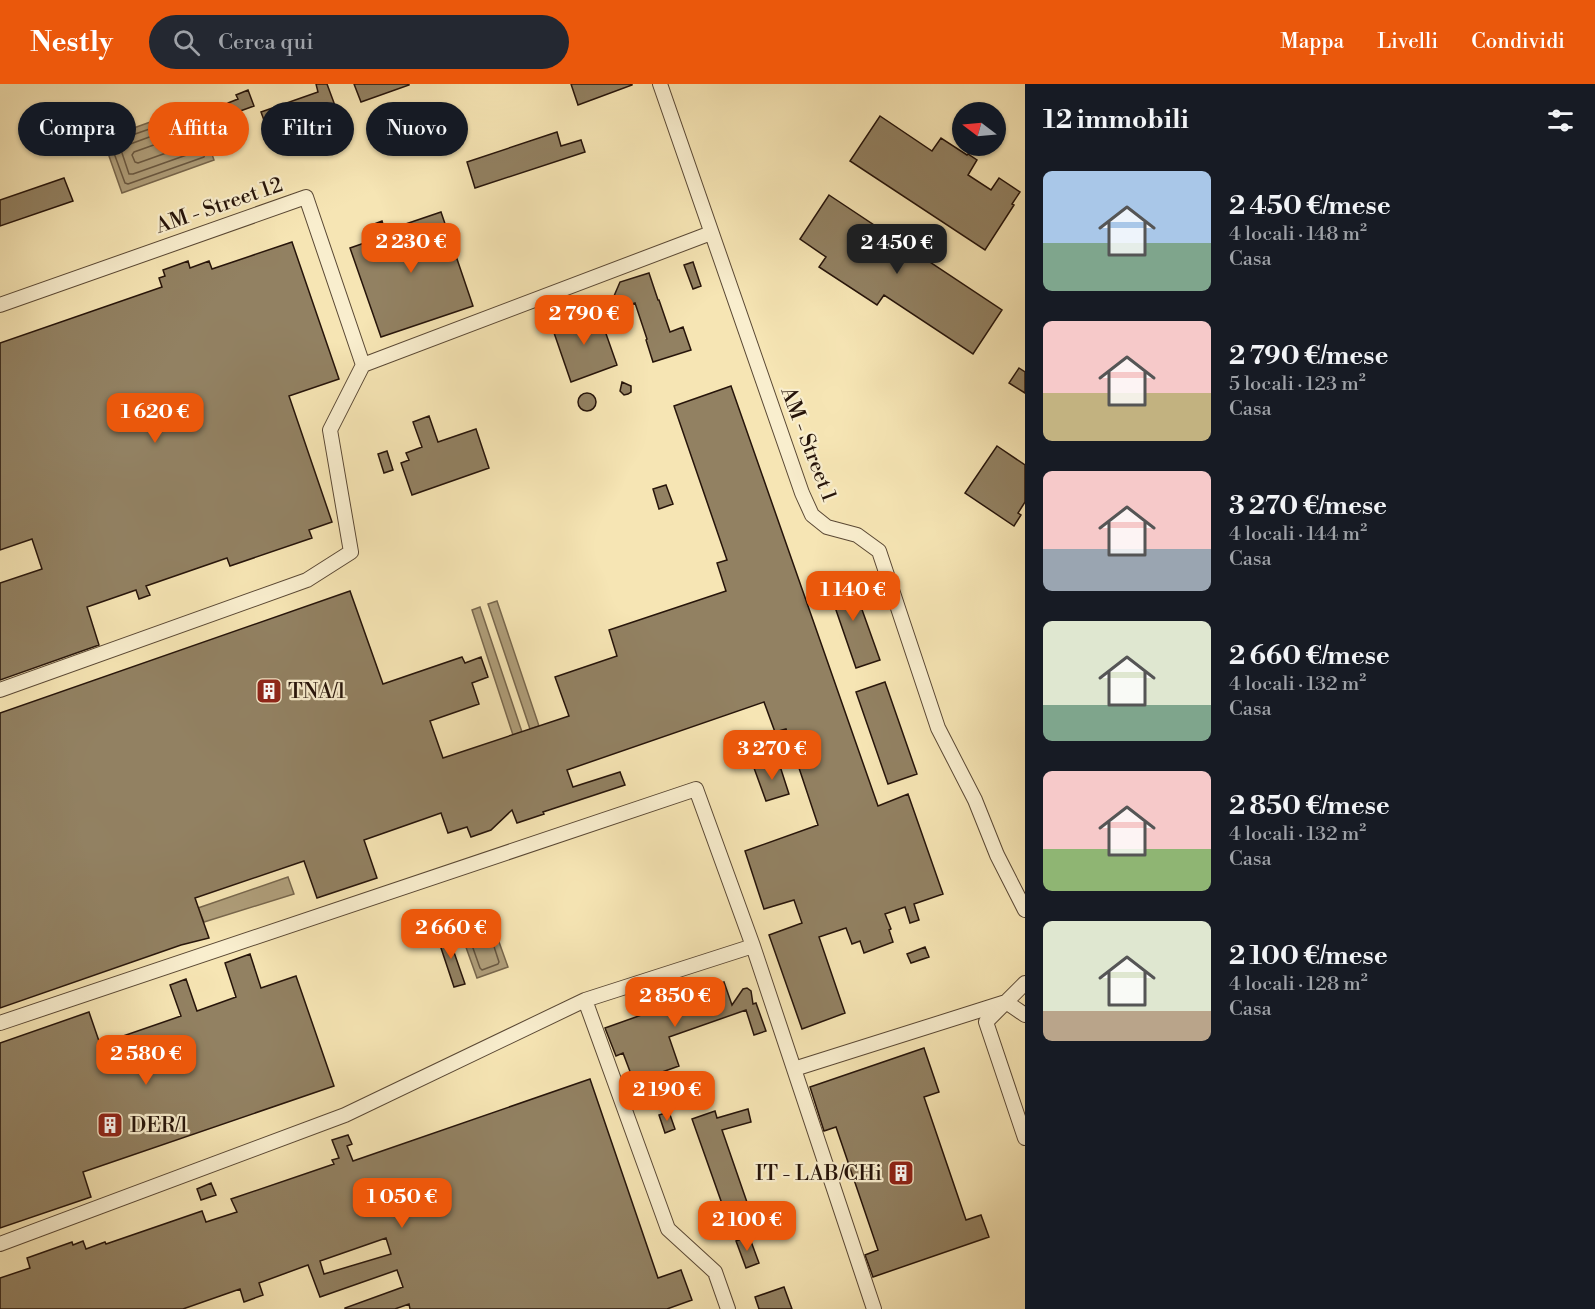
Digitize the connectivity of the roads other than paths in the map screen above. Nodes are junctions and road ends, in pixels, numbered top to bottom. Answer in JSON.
{"nodes":[{"id":1,"x":660,"y":84,"type":"edge"},
{"id":2,"x":711,"y":233,"type":"junction"},
{"id":3,"x":0,"y":305,"type":"edge"},
{"id":4,"x":363,"y":365,"type":"junction"},
{"id":5,"x":0,"y":690,"type":"edge"},
{"id":6,"x":1025,"y":910,"type":"edge"},
{"id":7,"x":753,"y":946,"type":"junction"},
{"id":8,"x":1025,"y":982,"type":"edge"},
{"id":9,"x":585,"y":1000,"type":"junction"},
{"id":10,"x":1006,"y":1002,"type":"junction"},
{"id":11,"x":1025,"y":1015,"type":"edge"},
{"id":12,"x":0,"y":1023,"type":"edge"},
{"id":13,"x":794,"y":1069,"type":"junction"},
{"id":14,"x":1025,"y":1138,"type":"edge"},
{"id":15,"x":0,"y":1244,"type":"edge"},
{"id":16,"x":728,"y":1309,"type":"edge"},
{"id":17,"x":874,"y":1309,"type":"edge"}],
"edges":[{"from":1,"to":2,"type":"lane","name":"AM - Street 1"},
{"from":2,"to":4,"type":"lane"},
{"from":2,"to":6,"type":"lane","name":"AM - Street 1"},
{"from":3,"to":4,"type":"lane","name":"AM - Street 12"},
{"from":4,"to":5,"type":"lane"},
{"from":7,"to":9,"type":"lane"},
{"from":7,"to":12,"type":"lane"},
{"from":7,"to":13,"type":"lane"},
{"from":8,"to":10,"type":"lane"},
{"from":9,"to":15,"type":"lane"},
{"from":9,"to":16,"type":"lane"},
{"from":10,"to":11,"type":"lane"},
{"from":10,"to":13,"type":"lane"},
{"from":10,"to":14,"type":"lane"},
{"from":13,"to":17,"type":"lane"}]}
